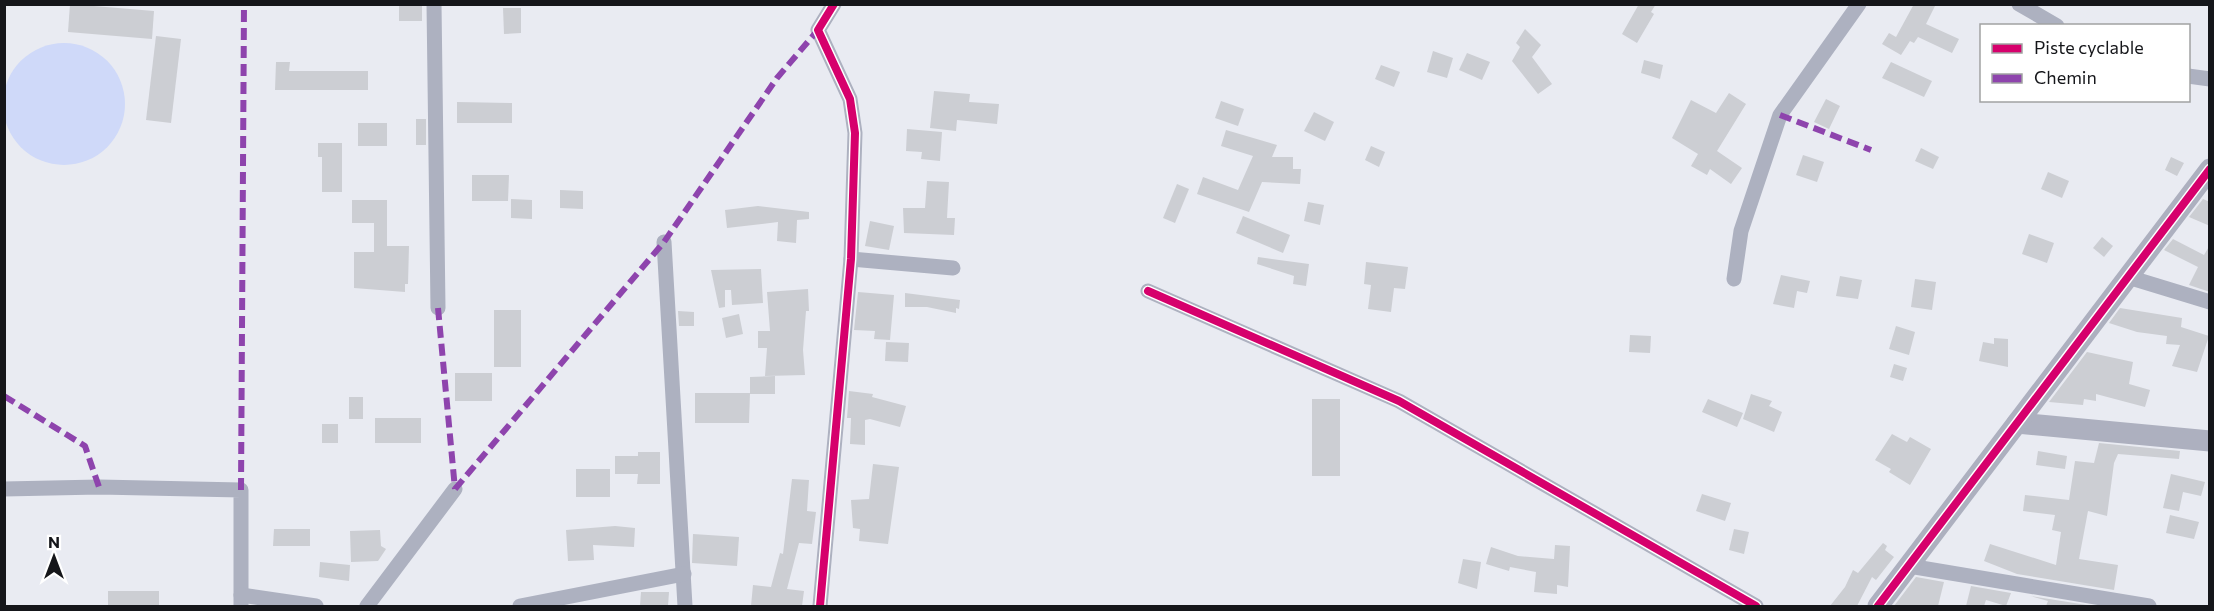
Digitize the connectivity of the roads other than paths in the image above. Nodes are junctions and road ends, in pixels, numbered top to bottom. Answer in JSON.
{"nodes":[{"id":1,"x":434,"y":4,"type":"edge"},
{"id":2,"x":834,"y":4,"type":"edge"},
{"id":3,"x":1859,"y":4,"type":"edge"},
{"id":4,"x":2019,"y":4,"type":"edge"},
{"id":5,"x":2054,"y":24,"type":"edge"},
{"id":6,"x":2190,"y":76,"type":"edge"},
{"id":7,"x":2210,"y":79,"type":"edge"},
{"id":8,"x":2210,"y":169,"type":"edge"},
{"id":9,"x":664,"y":243,"type":"dead end"},
{"id":10,"x":851,"y":259,"type":"junction"},
{"id":11,"x":953,"y":268,"type":"dead end"},
{"id":12,"x":2128,"y":277,"type":"junction"},
{"id":13,"x":1734,"y":279,"type":"dead end"},
{"id":14,"x":1148,"y":291,"type":"dead end"},
{"id":15,"x":2210,"y":302,"type":"edge"},
{"id":16,"x":438,"y":308,"type":"dead end"},
{"id":17,"x":2017,"y":423,"type":"junction"},
{"id":18,"x":2210,"y":441,"type":"edge"},
{"id":19,"x":4,"y":489,"type":"edge"},
{"id":20,"x":455,"y":489,"type":"dead end"},
{"id":21,"x":1909,"y":566,"type":"junction"},
{"id":22,"x":684,"y":574,"type":"junction"},
{"id":23,"x":241,"y":601,"type":"edge"},
{"id":24,"x":316,"y":606,"type":"edge"},
{"id":25,"x":367,"y":606,"type":"edge"},
{"id":26,"x":520,"y":606,"type":"edge"},
{"id":27,"x":686,"y":606,"type":"edge"},
{"id":28,"x":820,"y":606,"type":"edge"},
{"id":29,"x":1756,"y":606,"type":"edge"},
{"id":30,"x":1878,"y":606,"type":"edge"},
{"id":31,"x":2149,"y":606,"type":"edge"}],
"edges":[{"from":1,"to":16,"type":"street"},
{"from":2,"to":10,"type":"street"},
{"from":3,"to":13,"type":"street"},
{"from":4,"to":5,"type":"street"},
{"from":6,"to":7,"type":"street"},
{"from":8,"to":12,"type":"street"},
{"from":9,"to":22,"type":"street"},
{"from":10,"to":11,"type":"street"},
{"from":10,"to":28,"type":"street"},
{"from":12,"to":15,"type":"street"},
{"from":12,"to":17,"type":"street"},
{"from":14,"to":29,"type":"street"},
{"from":17,"to":18,"type":"street"},
{"from":17,"to":21,"type":"street"},
{"from":19,"to":23,"type":"street"},
{"from":20,"to":25,"type":"street"},
{"from":21,"to":30,"type":"street"},
{"from":21,"to":31,"type":"street"},
{"from":22,"to":26,"type":"street"},
{"from":22,"to":27,"type":"street"},
{"from":23,"to":24,"type":"street"}]}
